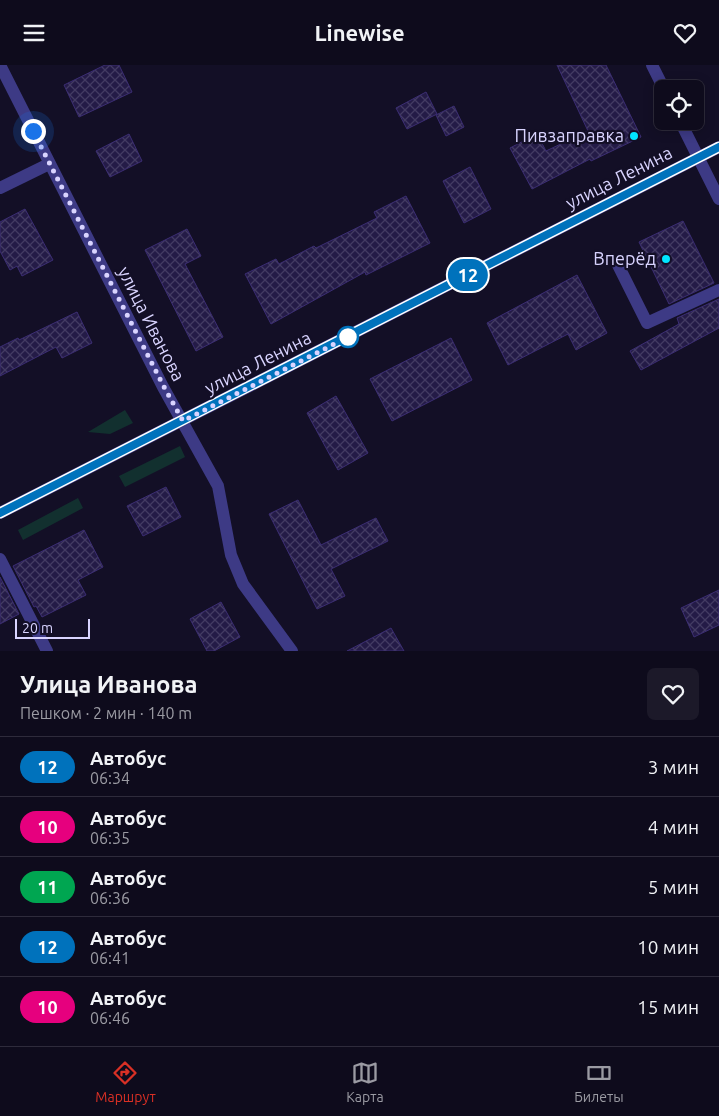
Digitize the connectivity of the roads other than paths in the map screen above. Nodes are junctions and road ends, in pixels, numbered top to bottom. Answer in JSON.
{"nodes":[{"id":1,"x":0,"y":65,"type":"edge"},
{"id":2,"x":652,"y":65,"type":"edge"},
{"id":3,"x":660,"y":80,"type":"edge"},
{"id":4,"x":684,"y":130,"type":"edge"},
{"id":5,"x":719,"y":147,"type":"edge"},
{"id":6,"x":698,"y":157,"type":"junction"},
{"id":7,"x":49,"y":164,"type":"junction"},
{"id":8,"x":0,"y":187,"type":"edge"},
{"id":9,"x":719,"y":199,"type":"edge"},
{"id":10,"x":618,"y":265,"type":"dead end"},
{"id":11,"x":719,"y":290,"type":"edge"},
{"id":12,"x":183,"y":421,"type":"junction"},
{"id":13,"x":0,"y":513,"type":"edge"},
{"id":14,"x":0,"y":559,"type":"edge"},
{"id":15,"x":47,"y":651,"type":"edge"},
{"id":16,"x":292,"y":651,"type":"edge"}],
"edges":[{"from":1,"to":7,"type":"street","name":"улица Иванова"},
{"from":2,"to":3,"type":"street"},
{"from":4,"to":6,"type":"street"},
{"from":5,"to":6,"type":"street","name":"улица Ленина"},
{"from":6,"to":9,"type":"street"},
{"from":6,"to":12,"type":"street","name":"улица Ленина"},
{"from":7,"to":8,"type":"street"},
{"from":7,"to":12,"type":"street","name":"улица Иванова"},
{"from":10,"to":11,"type":"street"},
{"from":12,"to":13,"type":"street","name":"улица Ленина"},
{"from":12,"to":16,"type":"street","name":"улица Иванова"},
{"from":14,"to":15,"type":"street"}]}
